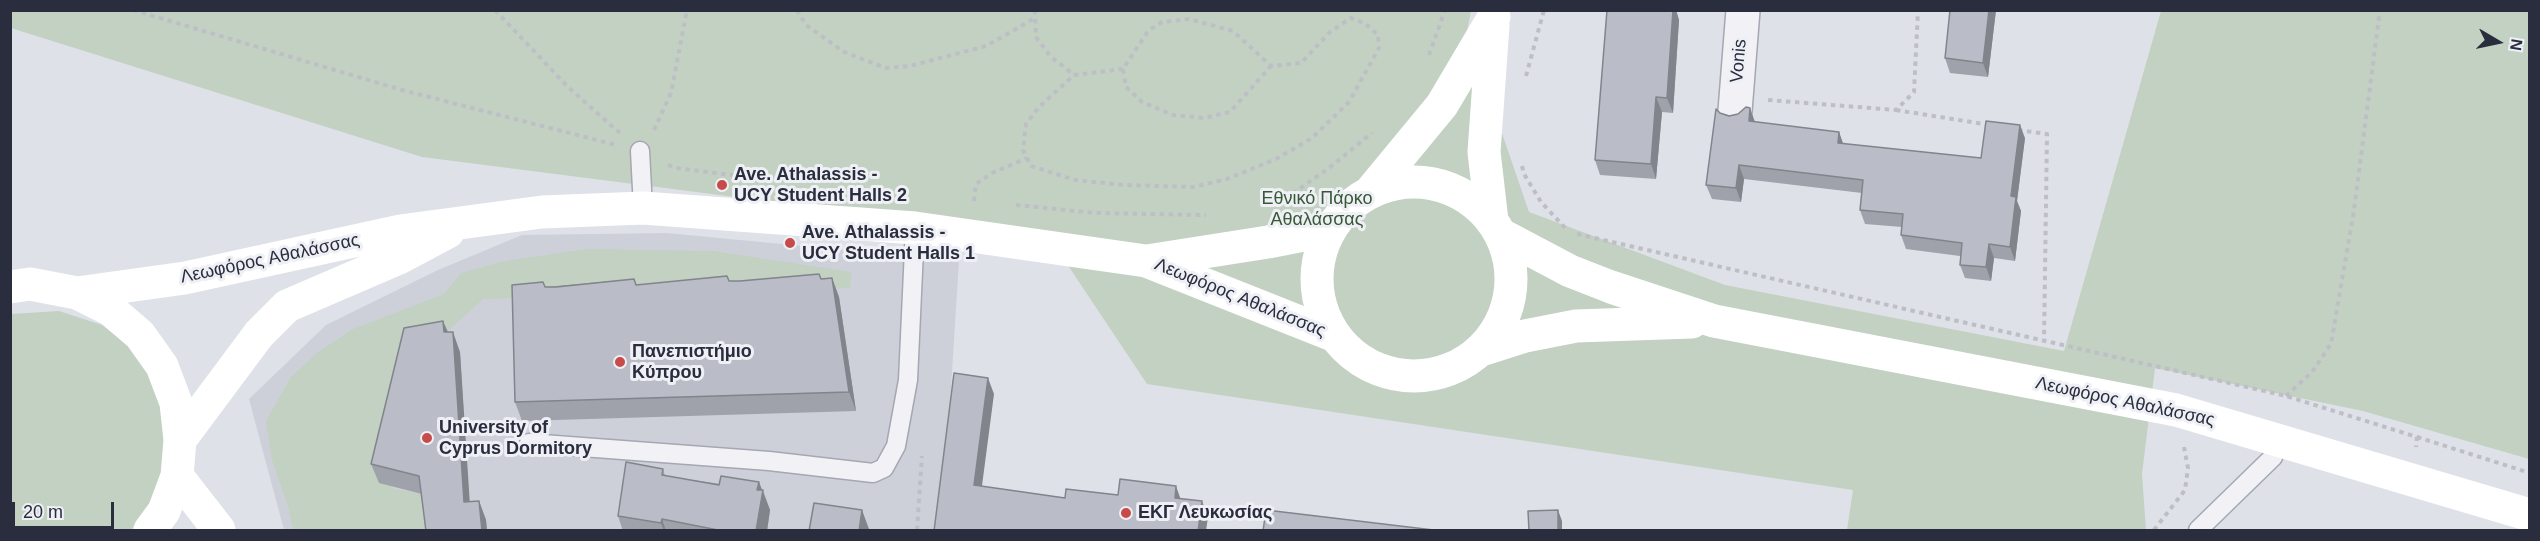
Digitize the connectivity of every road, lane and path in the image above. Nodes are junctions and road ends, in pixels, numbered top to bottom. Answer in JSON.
{"nodes":[{"id":1,"x":133,"y":10,"type":"edge"},
{"id":2,"x":495,"y":10,"type":"edge"},
{"id":3,"x":687,"y":10,"type":"edge"},
{"id":4,"x":798,"y":10,"type":"edge"},
{"id":5,"x":1035,"y":10,"type":"edge"},
{"id":6,"x":1445,"y":10,"type":"edge"},
{"id":7,"x":1544,"y":10,"type":"edge"},
{"id":8,"x":1743,"y":10,"type":"edge"},
{"id":9,"x":1918,"y":10,"type":"edge"},
{"id":10,"x":2380,"y":10,"type":"edge"},
{"id":11,"x":1495,"y":14,"type":"edge"},
{"id":12,"x":1035,"y":18,"type":"junction"},
{"id":13,"x":1429,"y":57,"type":"dead end"},
{"id":14,"x":1270,"y":66,"type":"junction"},
{"id":15,"x":1123,"y":69,"type":"junction"},
{"id":16,"x":1074,"y":75,"type":"junction"},
{"id":17,"x":1525,"y":80,"type":"dead end"},
{"id":18,"x":1735,"y":105,"type":"joint"},
{"id":19,"x":1896,"y":110,"type":"junction"},
{"id":20,"x":1379,"y":127,"type":"dead end"},
{"id":21,"x":2000,"y":127,"type":"edge"},
{"id":22,"x":2012,"y":129,"type":"edge"},
{"id":23,"x":640,"y":152,"type":"junction"},
{"id":24,"x":1520,"y":156,"type":"dead end"},
{"id":25,"x":1027,"y":158,"type":"junction"},
{"id":26,"x":781,"y":181,"type":"dead end"},
{"id":27,"x":1371,"y":191,"type":"junction"},
{"id":28,"x":963,"y":201,"type":"dead end"},
{"id":29,"x":974,"y":201,"type":"junction"},
{"id":30,"x":985,"y":202,"type":"dead end"},
{"id":31,"x":1007,"y":205,"type":"dead end"},
{"id":32,"x":1275,"y":206,"type":"dead end"},
{"id":33,"x":643,"y":208,"type":"junction"},
{"id":34,"x":1216,"y":215,"type":"dead end"},
{"id":35,"x":463,"y":224,"type":"junction"},
{"id":36,"x":1496,"y":227,"type":"junction"},
{"id":37,"x":915,"y":228,"type":"junction"},
{"id":38,"x":1329,"y":230,"type":"junction"},
{"id":39,"x":1146,"y":261,"type":"junction"},
{"id":40,"x":17,"y":283,"type":"edge"},
{"id":41,"x":77,"y":293,"type":"junction"},
{"id":42,"x":1714,"y":321,"type":"junction"},
{"id":43,"x":1335,"y":336,"type":"junction"},
{"id":44,"x":2044,"y":342,"type":"junction"},
{"id":45,"x":1481,"y":350,"type":"junction"},
{"id":46,"x":2286,"y":396,"type":"junction"},
{"id":47,"x":2176,"y":410,"type":"junction"},
{"id":48,"x":2417,"y":437,"type":"junction"},
{"id":49,"x":180,"y":440,"type":"junction"},
{"id":50,"x":2279,"y":440,"type":"junction"},
{"id":51,"x":529,"y":442,"type":"dead end"},
{"id":52,"x":2529,"y":473,"type":"edge"},
{"id":53,"x":177,"y":476,"type":"junction"},
{"id":54,"x":2414,"y":480,"type":"junction"},
{"id":55,"x":2529,"y":515,"type":"edge"},
{"id":56,"x":150,"y":531,"type":"edge"},
{"id":57,"x":219,"y":531,"type":"edge"},
{"id":58,"x":2154,"y":531,"type":"edge"},
{"id":59,"x":2198,"y":531,"type":"edge"}],
"edges":[{"from":1,"to":23,"type":"path"},
{"from":2,"to":23,"type":"path"},
{"from":3,"to":23,"type":"path"},
{"from":4,"to":12,"type":"path"},
{"from":5,"to":12,"type":"path"},
{"from":6,"to":13,"type":"path"},
{"from":7,"to":17,"type":"path"},
{"from":8,"to":18,"type":"street","name":"Vonis"},
{"from":9,"to":19,"type":"path"},
{"from":10,"to":46,"type":"path"},
{"from":11,"to":27,"type":"main road"},
{"from":11,"to":36,"type":"main road"},
{"from":12,"to":16,"type":"path"},
{"from":14,"to":15,"type":"path"},
{"from":14,"to":15,"type":"path"},
{"from":14,"to":25,"type":"path"},
{"from":15,"to":16,"type":"path"},
{"from":16,"to":25,"type":"path"},
{"from":18,"to":19,"type":"path"},
{"from":19,"to":21,"type":"path"},
{"from":20,"to":32,"type":"path"},
{"from":22,"to":44,"type":"path"},
{"from":23,"to":26,"type":"path"},
{"from":23,"to":33,"type":"lane"},
{"from":24,"to":44,"type":"path"},
{"from":25,"to":29,"type":"path"},
{"from":27,"to":36,"type":"main road"},
{"from":27,"to":38,"type":"main road"},
{"from":28,"to":29,"type":"path"},
{"from":29,"to":30,"type":"path"},
{"from":31,"to":34,"type":"path"},
{"from":33,"to":35,"type":"main road","name":"Λεωφόρος Αθαλάσσας"},
{"from":33,"to":37,"type":"main road","name":"Λεωφόρος Αθαλάσσας"},
{"from":35,"to":41,"type":"main road","name":"Λεωφόρος Αθαλάσσας"},
{"from":35,"to":49,"type":"main road","name":"Λεωφόρος Αθαλάσσας"},
{"from":36,"to":42,"type":"main road","name":"Λεωφόρος Αθαλάσσας"},
{"from":36,"to":45,"type":"main road"},
{"from":37,"to":39,"type":"main road","name":"Λεωφόρος Αθαλάσσας"},
{"from":37,"to":51,"type":"lane"},
{"from":38,"to":39,"type":"main road","name":"Λεωφόρος Αθαλάσσας"},
{"from":38,"to":43,"type":"main road"},
{"from":39,"to":43,"type":"main road","name":"Λεωφόρος Αθαλάσσας"},
{"from":40,"to":41,"type":"main road"},
{"from":41,"to":49,"type":"main road"},
{"from":42,"to":45,"type":"main road","name":"Λεωφόρος Αθαλάσσας"},
{"from":42,"to":47,"type":"main road","name":"Λεωφόρος Αθαλάσσας"},
{"from":43,"to":45,"type":"main road"},
{"from":44,"to":46,"type":"path"},
{"from":46,"to":48,"type":"path"},
{"from":47,"to":50,"type":"main road","name":"Λεωφόρος Αθαλάσσας"},
{"from":47,"to":58,"type":"path"},
{"from":48,"to":52,"type":"path"},
{"from":48,"to":54,"type":"path"},
{"from":49,"to":53,"type":"main road"},
{"from":50,"to":54,"type":"main road","name":"Λεωφόρος Αθαλάσσας"},
{"from":50,"to":59,"type":"lane"},
{"from":53,"to":56,"type":"main road"},
{"from":53,"to":57,"type":"main road"},
{"from":54,"to":55,"type":"main road","name":"Λεωφόρος Αθαλάσσας"}]}
